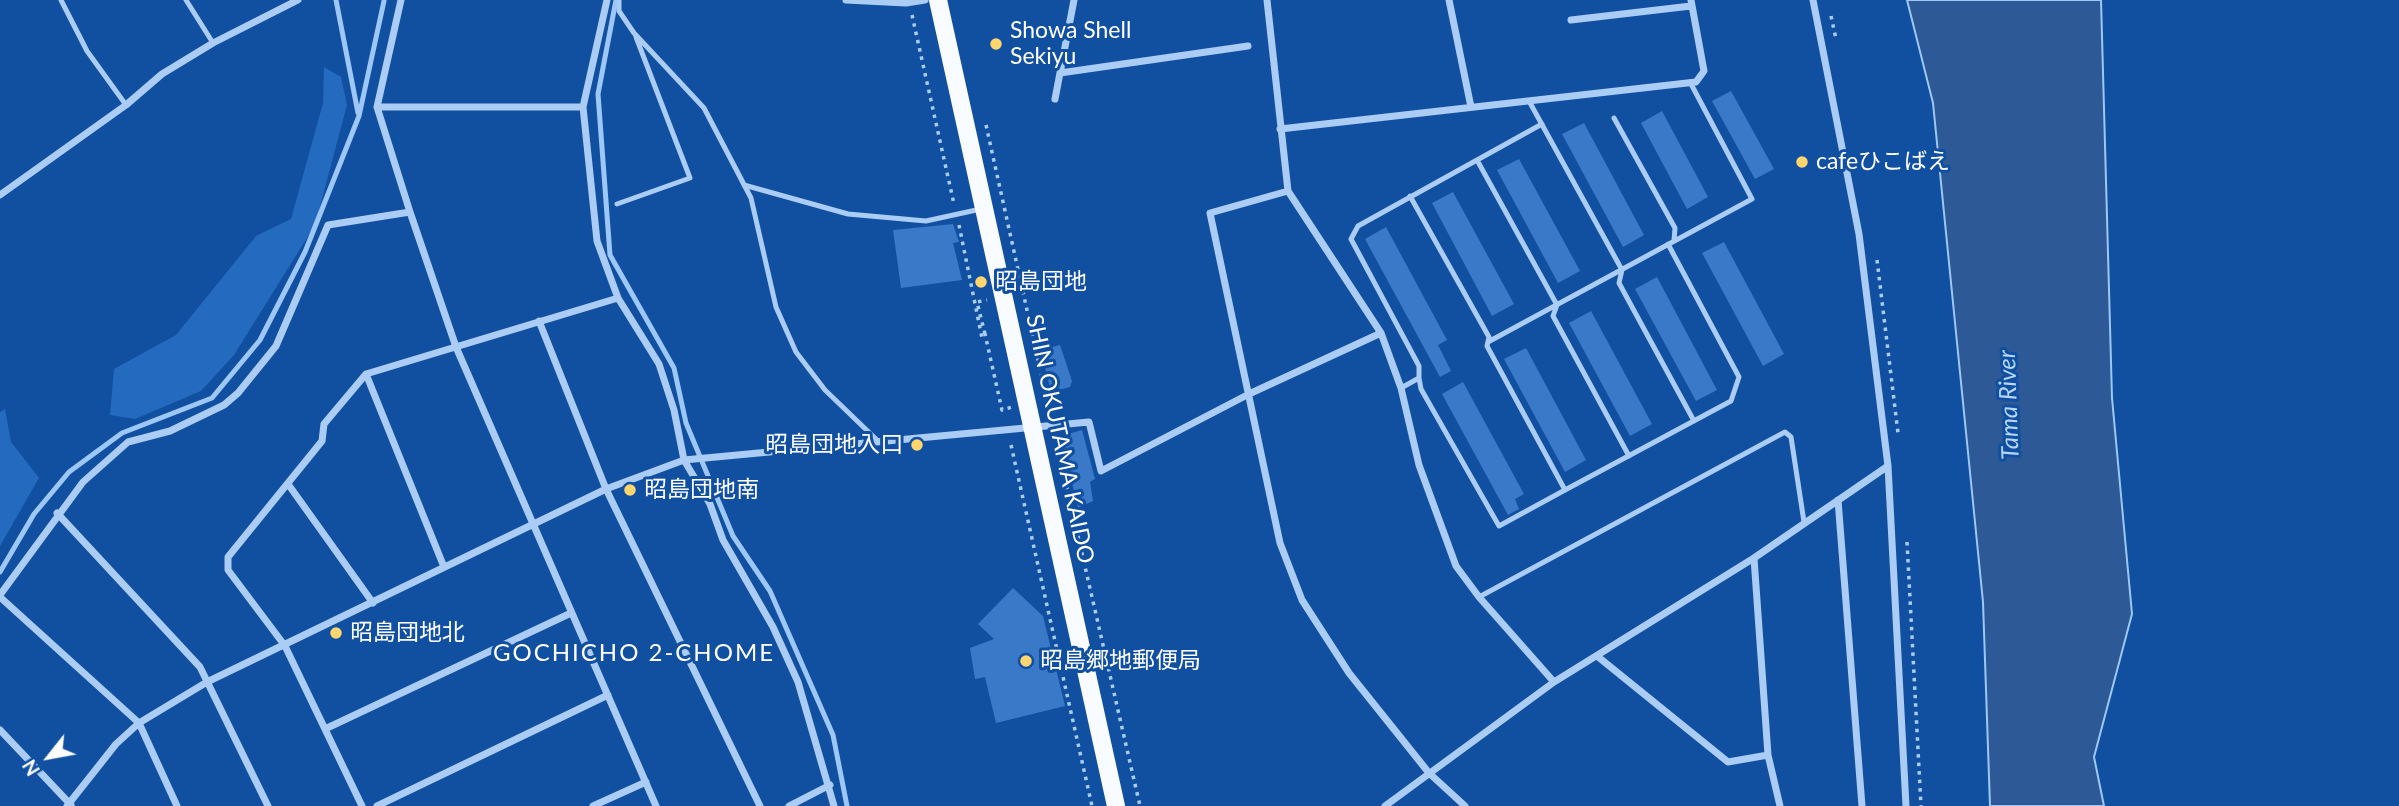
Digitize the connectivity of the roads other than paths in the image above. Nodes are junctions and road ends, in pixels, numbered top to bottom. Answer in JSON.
{"nodes":[{"id":1,"x":61,"y":0,"type":"edge"},
{"id":2,"x":186,"y":0,"type":"edge"},
{"id":3,"x":298,"y":0,"type":"edge"},
{"id":4,"x":401,"y":0,"type":"edge"},
{"id":5,"x":607,"y":0,"type":"edge"},
{"id":6,"x":619,"y":0,"type":"edge"},
{"id":7,"x":846,"y":0,"type":"edge"},
{"id":8,"x":925,"y":0,"type":"edge"},
{"id":9,"x":938,"y":0,"type":"edge"},
{"id":10,"x":1074,"y":0,"type":"edge"},
{"id":11,"x":1268,"y":0,"type":"edge"},
{"id":12,"x":1449,"y":0,"type":"edge"},
{"id":13,"x":1813,"y":0,"type":"edge"},
{"id":14,"x":1691,"y":3,"type":"edge"},
{"id":15,"x":1571,"y":20,"type":"dead end"},
{"id":16,"x":634,"y":33,"type":"junction"},
{"id":17,"x":213,"y":43,"type":"junction"},
{"id":18,"x":1248,"y":46,"type":"dead end"},
{"id":19,"x":1060,"y":73,"type":"junction"},
{"id":20,"x":1690,"y":82,"type":"junction"},
{"id":21,"x":1055,"y":99,"type":"dead end"},
{"id":22,"x":1529,"y":101,"type":"junction"},
{"id":23,"x":126,"y":105,"type":"junction"},
{"id":24,"x":377,"y":107,"type":"junction"},
{"id":25,"x":583,"y":107,"type":"junction"},
{"id":26,"x":1471,"y":107,"type":"junction"},
{"id":27,"x":1614,"y":118,"type":"dead end"},
{"id":28,"x":1542,"y":124,"type":"junction"},
{"id":29,"x":1280,"y":129,"type":"junction"},
{"id":30,"x":1477,"y":160,"type":"junction"},
{"id":31,"x":744,"y":184,"type":"junction"},
{"id":32,"x":1289,"y":191,"type":"junction"},
{"id":33,"x":0,"y":195,"type":"edge"},
{"id":34,"x":1410,"y":196,"type":"junction"},
{"id":35,"x":617,"y":204,"type":"dead end"},
{"id":36,"x":984,"y":208,"type":"junction"},
{"id":37,"x":410,"y":212,"type":"junction"},
{"id":38,"x":1675,"y":241,"type":"junction"},
{"id":39,"x":1668,"y":244,"type":"junction"},
{"id":40,"x":1622,"y":270,"type":"junction"},
{"id":41,"x":618,"y":298,"type":"junction"},
{"id":42,"x":1557,"y":305,"type":"junction"},
{"id":43,"x":540,"y":321,"type":"junction"},
{"id":44,"x":1381,"y":333,"type":"junction"},
{"id":45,"x":1488,"y":342,"type":"junction"},
{"id":46,"x":456,"y":347,"type":"junction"},
{"id":47,"x":366,"y":374,"type":"junction"},
{"id":48,"x":1419,"y":378,"type":"junction"},
{"id":49,"x":1401,"y":388,"type":"junction"},
{"id":50,"x":1249,"y":394,"type":"junction"},
{"id":51,"x":1694,"y":421,"type":"junction"},
{"id":52,"x":1033,"y":430,"type":"junction"},
{"id":53,"x":881,"y":443,"type":"junction"},
{"id":54,"x":1629,"y":456,"type":"junction"},
{"id":55,"x":688,"y":459,"type":"junction"},
{"id":56,"x":1888,"y":466,"type":"junction"},
{"id":57,"x":288,"y":484,"type":"junction"},
{"id":58,"x":606,"y":489,"type":"junction"},
{"id":59,"x":1565,"y":490,"type":"junction"},
{"id":60,"x":1838,"y":500,"type":"junction"},
{"id":61,"x":57,"y":513,"type":"junction"},
{"id":62,"x":1804,"y":523,"type":"junction"},
{"id":63,"x":531,"y":524,"type":"junction"},
{"id":64,"x":1754,"y":558,"type":"junction"},
{"id":65,"x":444,"y":567,"type":"junction"},
{"id":66,"x":0,"y":596,"type":"edge"},
{"id":67,"x":1479,"y":597,"type":"junction"},
{"id":68,"x":373,"y":603,"type":"junction"},
{"id":69,"x":571,"y":613,"type":"junction"},
{"id":70,"x":285,"y":646,"type":"junction"},
{"id":71,"x":1597,"y":656,"type":"junction"},
{"id":72,"x":207,"y":682,"type":"junction"},
{"id":73,"x":1554,"y":682,"type":"junction"},
{"id":74,"x":608,"y":695,"type":"junction"},
{"id":75,"x":139,"y":723,"type":"junction"},
{"id":76,"x":325,"y":729,"type":"junction"},
{"id":77,"x":0,"y":730,"type":"edge"},
{"id":78,"x":1768,"y":755,"type":"junction"},
{"id":79,"x":1429,"y":773,"type":"junction"},
{"id":80,"x":646,"y":782,"type":"junction"},
{"id":81,"x":830,"y":785,"type":"junction"},
{"id":82,"x":69,"y":805,"type":"edge"},
{"id":83,"x":177,"y":806,"type":"edge"},
{"id":84,"x":268,"y":806,"type":"edge"},
{"id":85,"x":362,"y":806,"type":"edge"},
{"id":86,"x":377,"y":806,"type":"edge"},
{"id":87,"x":593,"y":806,"type":"edge"},
{"id":88,"x":656,"y":806,"type":"edge"},
{"id":89,"x":760,"y":806,"type":"edge"},
{"id":90,"x":789,"y":806,"type":"edge"},
{"id":91,"x":834,"y":806,"type":"edge"},
{"id":92,"x":1116,"y":806,"type":"edge"},
{"id":93,"x":1385,"y":806,"type":"edge"},
{"id":94,"x":1465,"y":806,"type":"edge"},
{"id":95,"x":1780,"y":806,"type":"edge"},
{"id":96,"x":1861,"y":806,"type":"edge"},
{"id":97,"x":1906,"y":806,"type":"edge"}],
"edges":[{"from":1,"to":23,"type":"lane"},
{"from":2,"to":17,"type":"lane"},
{"from":3,"to":17,"type":"street"},
{"from":4,"to":24,"type":"street"},
{"from":5,"to":25,"type":"street"},
{"from":6,"to":16,"type":"lane"},
{"from":7,"to":8,"type":"street"},
{"from":9,"to":36,"type":"main road","name":"SHIN OKUTAMA KAIDO"},
{"from":10,"to":19,"type":"street"},
{"from":11,"to":29,"type":"street"},
{"from":12,"to":26,"type":"street"},
{"from":13,"to":56,"type":"street"},
{"from":14,"to":15,"type":"street"},
{"from":14,"to":20,"type":"street"},
{"from":16,"to":31,"type":"lane"},
{"from":16,"to":35,"type":"lane"},
{"from":17,"to":23,"type":"street"},
{"from":18,"to":19,"type":"street"},
{"from":19,"to":21,"type":"street"},
{"from":20,"to":22,"type":"street"},
{"from":20,"to":38,"type":"lane"},
{"from":22,"to":26,"type":"street"},
{"from":22,"to":28,"type":"lane"},
{"from":23,"to":33,"type":"street"},
{"from":24,"to":25,"type":"street"},
{"from":24,"to":37,"type":"street"},
{"from":25,"to":41,"type":"street"},
{"from":26,"to":29,"type":"street"},
{"from":27,"to":38,"type":"lane"},
{"from":28,"to":30,"type":"lane"},
{"from":28,"to":40,"type":"lane"},
{"from":29,"to":32,"type":"street"},
{"from":30,"to":34,"type":"lane"},
{"from":30,"to":42,"type":"lane"},
{"from":31,"to":36,"type":"lane"},
{"from":31,"to":53,"type":"lane"},
{"from":32,"to":44,"type":"street"},
{"from":32,"to":50,"type":"street"},
{"from":34,"to":45,"type":"lane"},
{"from":34,"to":48,"type":"lane"},
{"from":36,"to":52,"type":"main road","name":"SHIN OKUTAMA KAIDO"},
{"from":37,"to":46,"type":"street"},
{"from":37,"to":61,"type":"street"},
{"from":38,"to":39,"type":"lane"},
{"from":39,"to":40,"type":"lane"},
{"from":39,"to":51,"type":"lane"},
{"from":40,"to":42,"type":"lane"},
{"from":40,"to":51,"type":"lane"},
{"from":41,"to":43,"type":"street"},
{"from":41,"to":55,"type":"street"},
{"from":42,"to":45,"type":"lane"},
{"from":42,"to":54,"type":"lane"},
{"from":43,"to":46,"type":"street"},
{"from":43,"to":58,"type":"street"},
{"from":44,"to":49,"type":"street"},
{"from":44,"to":50,"type":"street"},
{"from":45,"to":59,"type":"lane"},
{"from":46,"to":47,"type":"street"},
{"from":46,"to":63,"type":"street"},
{"from":47,"to":57,"type":"street"},
{"from":47,"to":65,"type":"street"},
{"from":48,"to":49,"type":"lane"},
{"from":48,"to":59,"type":"lane"},
{"from":49,"to":67,"type":"street"},
{"from":50,"to":52,"type":"street"},
{"from":50,"to":79,"type":"street"},
{"from":51,"to":54,"type":"lane"},
{"from":52,"to":53,"type":"street"},
{"from":52,"to":92,"type":"main road","name":"SHIN OKUTAMA KAIDO"},
{"from":53,"to":55,"type":"street"},
{"from":54,"to":59,"type":"lane"},
{"from":55,"to":58,"type":"street"},
{"from":55,"to":81,"type":"street"},
{"from":56,"to":60,"type":"street"},
{"from":56,"to":97,"type":"street"},
{"from":57,"to":68,"type":"street"},
{"from":57,"to":70,"type":"street"},
{"from":58,"to":63,"type":"street"},
{"from":58,"to":89,"type":"street"},
{"from":60,"to":62,"type":"street"},
{"from":60,"to":96,"type":"street"},
{"from":61,"to":66,"type":"street"},
{"from":61,"to":72,"type":"street"},
{"from":62,"to":64,"type":"street"},
{"from":62,"to":67,"type":"lane"},
{"from":63,"to":65,"type":"street"},
{"from":63,"to":69,"type":"street"},
{"from":64,"to":71,"type":"street"},
{"from":64,"to":78,"type":"street"},
{"from":65,"to":68,"type":"street"},
{"from":66,"to":75,"type":"street"},
{"from":67,"to":73,"type":"street"},
{"from":68,"to":70,"type":"street"},
{"from":69,"to":74,"type":"street"},
{"from":69,"to":76,"type":"street"},
{"from":70,"to":72,"type":"street"},
{"from":70,"to":76,"type":"street"},
{"from":71,"to":73,"type":"street"},
{"from":71,"to":78,"type":"street"},
{"from":72,"to":75,"type":"street"},
{"from":72,"to":84,"type":"street"},
{"from":73,"to":79,"type":"street"},
{"from":74,"to":80,"type":"street"},
{"from":74,"to":86,"type":"street"},
{"from":75,"to":82,"type":"street"},
{"from":75,"to":83,"type":"street"},
{"from":76,"to":85,"type":"street"},
{"from":77,"to":82,"type":"street"},
{"from":78,"to":95,"type":"street"},
{"from":79,"to":93,"type":"street"},
{"from":79,"to":94,"type":"street"},
{"from":80,"to":87,"type":"street"},
{"from":80,"to":88,"type":"street"},
{"from":81,"to":90,"type":"street"},
{"from":81,"to":91,"type":"street"}]}
